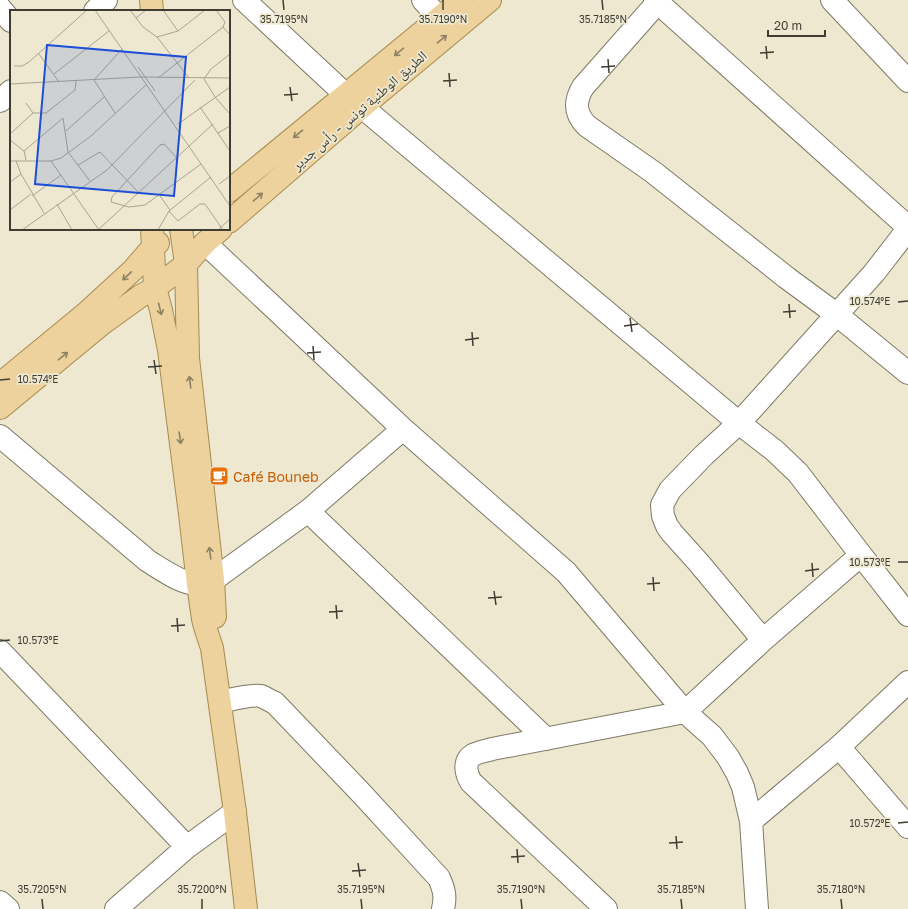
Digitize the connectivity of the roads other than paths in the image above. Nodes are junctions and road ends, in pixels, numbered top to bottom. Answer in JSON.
{"nodes":[{"id":1,"x":106,"y":0,"type":"edge"},
{"id":2,"x":137,"y":0,"type":"edge"},
{"id":3,"x":151,"y":0,"type":"edge"},
{"id":4,"x":244,"y":0,"type":"edge"},
{"id":5,"x":423,"y":0,"type":"edge"},
{"id":6,"x":461,"y":0,"type":"edge"},
{"id":7,"x":490,"y":0,"type":"edge"},
{"id":8,"x":832,"y":0,"type":"edge"},
{"id":9,"x":656,"y":1,"type":"edge"},
{"id":10,"x":0,"y":8,"type":"edge"},
{"id":11,"x":96,"y":10,"type":"edge"},
{"id":12,"x":138,"y":10,"type":"edge"},
{"id":13,"x":152,"y":10,"type":"edge"},
{"id":14,"x":439,"y":18,"type":"junction"},
{"id":15,"x":10,"y":20,"type":"edge"},
{"id":16,"x":908,"y":81,"type":"edge"},
{"id":17,"x":10,"y":92,"type":"edge"},
{"id":18,"x":0,"y":101,"type":"edge"},
{"id":19,"x":354,"y":101,"type":"junction"},
{"id":20,"x":230,"y":190,"type":"edge"},
{"id":21,"x":230,"y":221,"type":"edge"},
{"id":22,"x":908,"y":228,"type":"edge"},
{"id":23,"x":172,"y":230,"type":"edge"},
{"id":24,"x":181,"y":230,"type":"edge"},
{"id":25,"x":220,"y":230,"type":"edge"},
{"id":26,"x":152,"y":239,"type":"edge"},
{"id":27,"x":205,"y":243,"type":"junction"},
{"id":28,"x":186,"y":264,"type":"junction"},
{"id":29,"x":155,"y":288,"type":"junction"},
{"id":30,"x":836,"y":314,"type":"junction"},
{"id":31,"x":908,"y":373,"type":"edge"},
{"id":32,"x":0,"y":384,"type":"edge"},
{"id":33,"x":0,"y":408,"type":"edge"},
{"id":34,"x":739,"y":423,"type":"junction"},
{"id":35,"x":403,"y":429,"type":"junction"},
{"id":36,"x":0,"y":436,"type":"edge"},
{"id":37,"x":308,"y":511,"type":"junction"},
{"id":38,"x":861,"y":556,"type":"junction"},
{"id":39,"x":206,"y":582,"type":"junction"},
{"id":40,"x":908,"y":615,"type":"edge"},
{"id":41,"x":763,"y":640,"type":"junction"},
{"id":42,"x":0,"y":651,"type":"edge"},
{"id":43,"x":908,"y":682,"type":"edge"},
{"id":44,"x":220,"y":702,"type":"junction"},
{"id":45,"x":685,"y":712,"type":"junction"},
{"id":46,"x":546,"y":739,"type":"junction"},
{"id":47,"x":839,"y":747,"type":"junction"},
{"id":48,"x":235,"y":812,"type":"junction"},
{"id":49,"x":751,"y":821,"type":"junction"},
{"id":50,"x":908,"y":828,"type":"edge"},
{"id":51,"x":187,"y":848,"type":"junction"},
{"id":52,"x":0,"y":902,"type":"edge"},
{"id":53,"x":8,"y":909,"type":"edge"},
{"id":54,"x":116,"y":909,"type":"edge"},
{"id":55,"x":246,"y":909,"type":"edge"},
{"id":56,"x":443,"y":909,"type":"edge"},
{"id":57,"x":606,"y":909,"type":"edge"},
{"id":58,"x":757,"y":909,"type":"edge"}],
"edges":[{"from":1,"to":11,"type":"street"},
{"from":2,"to":12,"type":"main road"},
{"from":3,"to":13,"type":"main road"},
{"from":4,"to":19,"type":"street"},
{"from":5,"to":14,"type":"street"},
{"from":6,"to":14,"type":"main road","name":"الطريق الوطنية تونس - رأس جدير"},
{"from":19,"to":7,"type":"main road","name":"الطريق الوطنية تونس - رأس جدير","one_way":true},
{"from":8,"to":16,"type":"street"},
{"from":9,"to":22,"type":"street"},
{"from":9,"to":30,"type":"street"},
{"from":10,"to":15,"type":"street"},
{"from":14,"to":19,"type":"main road","name":"الطريق الوطنية تونس - رأس جدير","one_way":true},
{"from":17,"to":18,"type":"street"},
{"from":19,"to":20,"type":"main road","name":"الطريق الوطنية تونس - رأس جدير","one_way":true},
{"from":21,"to":19,"type":"main road","name":"الطريق الوطنية تونس - رأس جدير","one_way":true},
{"from":19,"to":34,"type":"street"},
{"from":22,"to":30,"type":"street"},
{"from":23,"to":26,"type":"main road"},
{"from":24,"to":28,"type":"main road"},
{"from":25,"to":27,"type":"main road"},
{"from":26,"to":29,"type":"main road"},
{"from":26,"to":32,"type":"main road","one_way":true},
{"from":27,"to":28,"type":"main road"},
{"from":27,"to":35,"type":"street"},
{"from":28,"to":29,"type":"main road"},
{"from":39,"to":28,"type":"main road","one_way":true},
{"from":33,"to":29,"type":"main road","one_way":true},
{"from":29,"to":39,"type":"main road","one_way":true},
{"from":30,"to":31,"type":"street"},
{"from":30,"to":34,"type":"street"},
{"from":34,"to":38,"type":"street"},
{"from":34,"to":41,"type":"street"},
{"from":35,"to":37,"type":"street"},
{"from":35,"to":45,"type":"street"},
{"from":36,"to":39,"type":"street"},
{"from":37,"to":39,"type":"street"},
{"from":37,"to":46,"type":"street"},
{"from":38,"to":40,"type":"street"},
{"from":38,"to":41,"type":"street"},
{"from":39,"to":44,"type":"main road"},
{"from":41,"to":45,"type":"street"},
{"from":42,"to":51,"type":"street"},
{"from":43,"to":47,"type":"street"},
{"from":44,"to":48,"type":"main road"},
{"from":44,"to":56,"type":"street"},
{"from":45,"to":46,"type":"street"},
{"from":45,"to":49,"type":"street"},
{"from":46,"to":57,"type":"street"},
{"from":47,"to":49,"type":"street"},
{"from":47,"to":50,"type":"street"},
{"from":48,"to":51,"type":"street"},
{"from":48,"to":55,"type":"main road"},
{"from":49,"to":58,"type":"street"},
{"from":51,"to":54,"type":"street"},
{"from":52,"to":53,"type":"street"}]}
